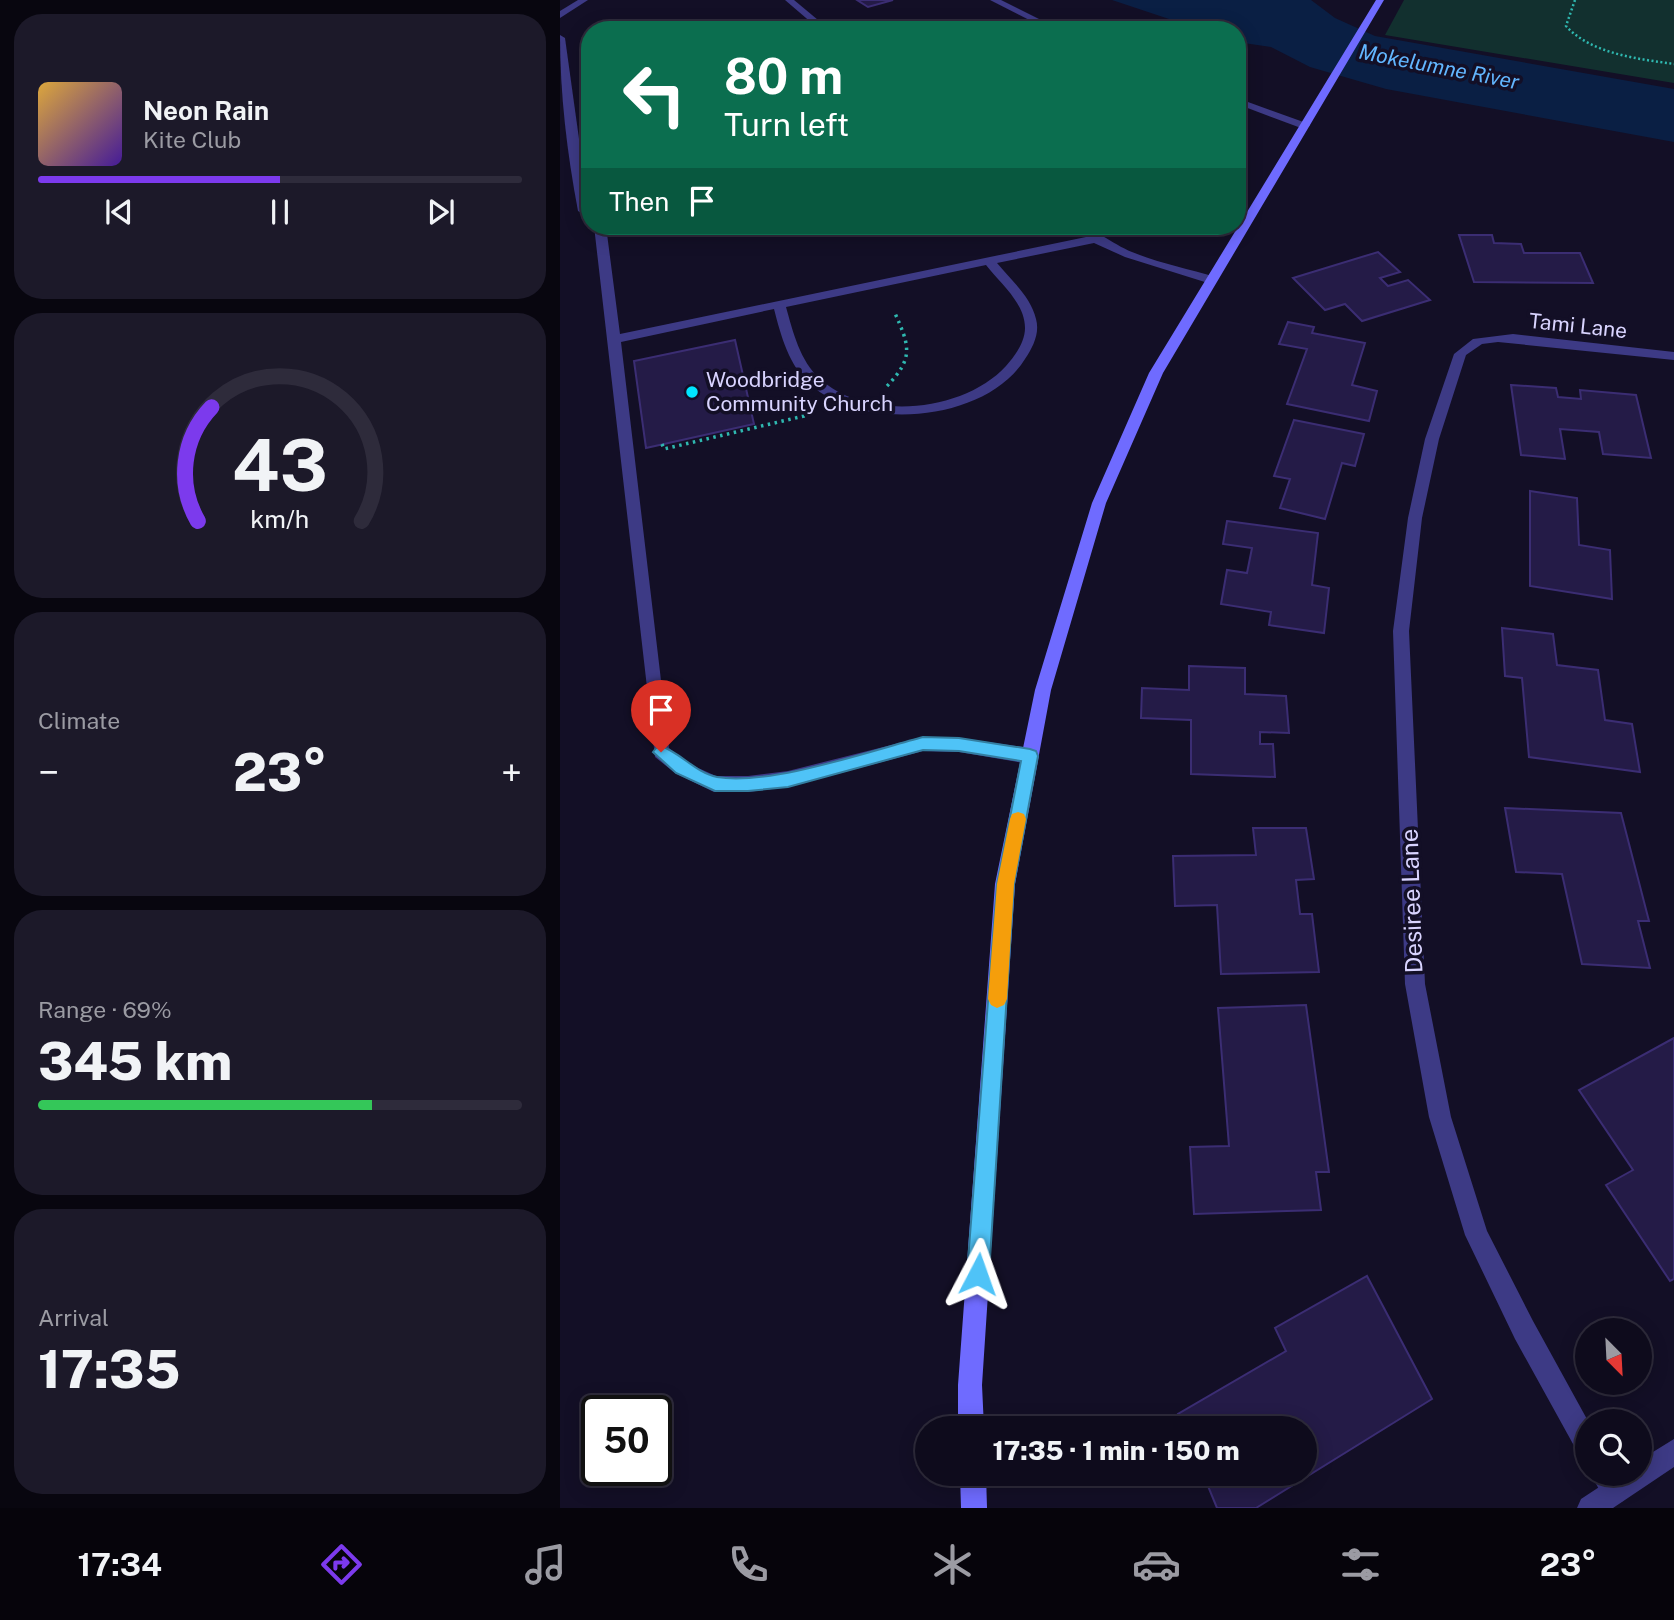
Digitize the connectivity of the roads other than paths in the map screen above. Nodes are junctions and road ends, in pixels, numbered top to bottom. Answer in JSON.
{"nodes":[{"id":1,"x":584,"y":0,"type":"edge"},
{"id":2,"x":789,"y":0,"type":"edge"},
{"id":3,"x":994,"y":0,"type":"edge"},
{"id":4,"x":1380,"y":0,"type":"edge"},
{"id":5,"x":560,"y":15,"type":"edge"},
{"id":6,"x":815,"y":21,"type":"edge"},
{"id":7,"x":1038,"y":21,"type":"edge"},
{"id":8,"x":560,"y":38,"type":"edge"},
{"id":9,"x":1246,"y":103,"type":"edge"},
{"id":10,"x":1304,"y":126,"type":"junction"},
{"id":11,"x":581,"y":196,"type":"edge"},
{"id":12,"x":1246,"y":223,"type":"edge"},
{"id":13,"x":601,"y":235,"type":"edge"},
{"id":14,"x":1090,"y":235,"type":"edge"},
{"id":15,"x":1239,"y":235,"type":"edge"},
{"id":16,"x":1095,"y":239,"type":"junction"},
{"id":17,"x":989,"y":261,"type":"junction"},
{"id":18,"x":1212,"y":280,"type":"junction"},
{"id":19,"x":779,"y":304,"type":"junction"},
{"id":20,"x":614,"y":339,"type":"junction"},
{"id":21,"x":1478,"y":340,"type":"joint"},
{"id":22,"x":1674,"y":356,"type":"edge"},
{"id":23,"x":1030,"y":756,"type":"junction"},
{"id":24,"x":971,"y":1416,"type":"edge"},
{"id":25,"x":1575,"y":1422,"type":"edge"},
{"id":26,"x":1674,"y":1452,"type":"edge"},
{"id":27,"x":1652,"y":1462,"type":"edge"},
{"id":28,"x":973,"y":1486,"type":"edge"},
{"id":29,"x":1607,"y":1486,"type":"edge"},
{"id":30,"x":974,"y":1508,"type":"edge"},
{"id":31,"x":1590,"y":1508,"type":"edge"}],
"edges":[{"from":1,"to":5,"type":"street"},
{"from":2,"to":6,"type":"street"},
{"from":3,"to":7,"type":"street"},
{"from":4,"to":10,"type":"main road"},
{"from":8,"to":11,"type":"street"},
{"from":9,"to":10,"type":"street"},
{"from":10,"to":12,"type":"main road"},
{"from":13,"to":20,"type":"street"},
{"from":14,"to":16,"type":"street"},
{"from":15,"to":18,"type":"main road"},
{"from":16,"to":17,"type":"street"},
{"from":16,"to":18,"type":"street"},
{"from":17,"to":19,"type":"street"},
{"from":17,"to":19,"type":"street"},
{"from":18,"to":23,"type":"main road"},
{"from":19,"to":20,"type":"street"},
{"from":20,"to":23,"type":"street"},
{"from":21,"to":22,"type":"street","name":"Tami Lane"},
{"from":21,"to":25,"type":"street","name":"Desiree Lane"},
{"from":23,"to":24,"type":"main road"},
{"from":26,"to":27,"type":"street"},
{"from":28,"to":30,"type":"main road"},
{"from":29,"to":31,"type":"street"}]}
